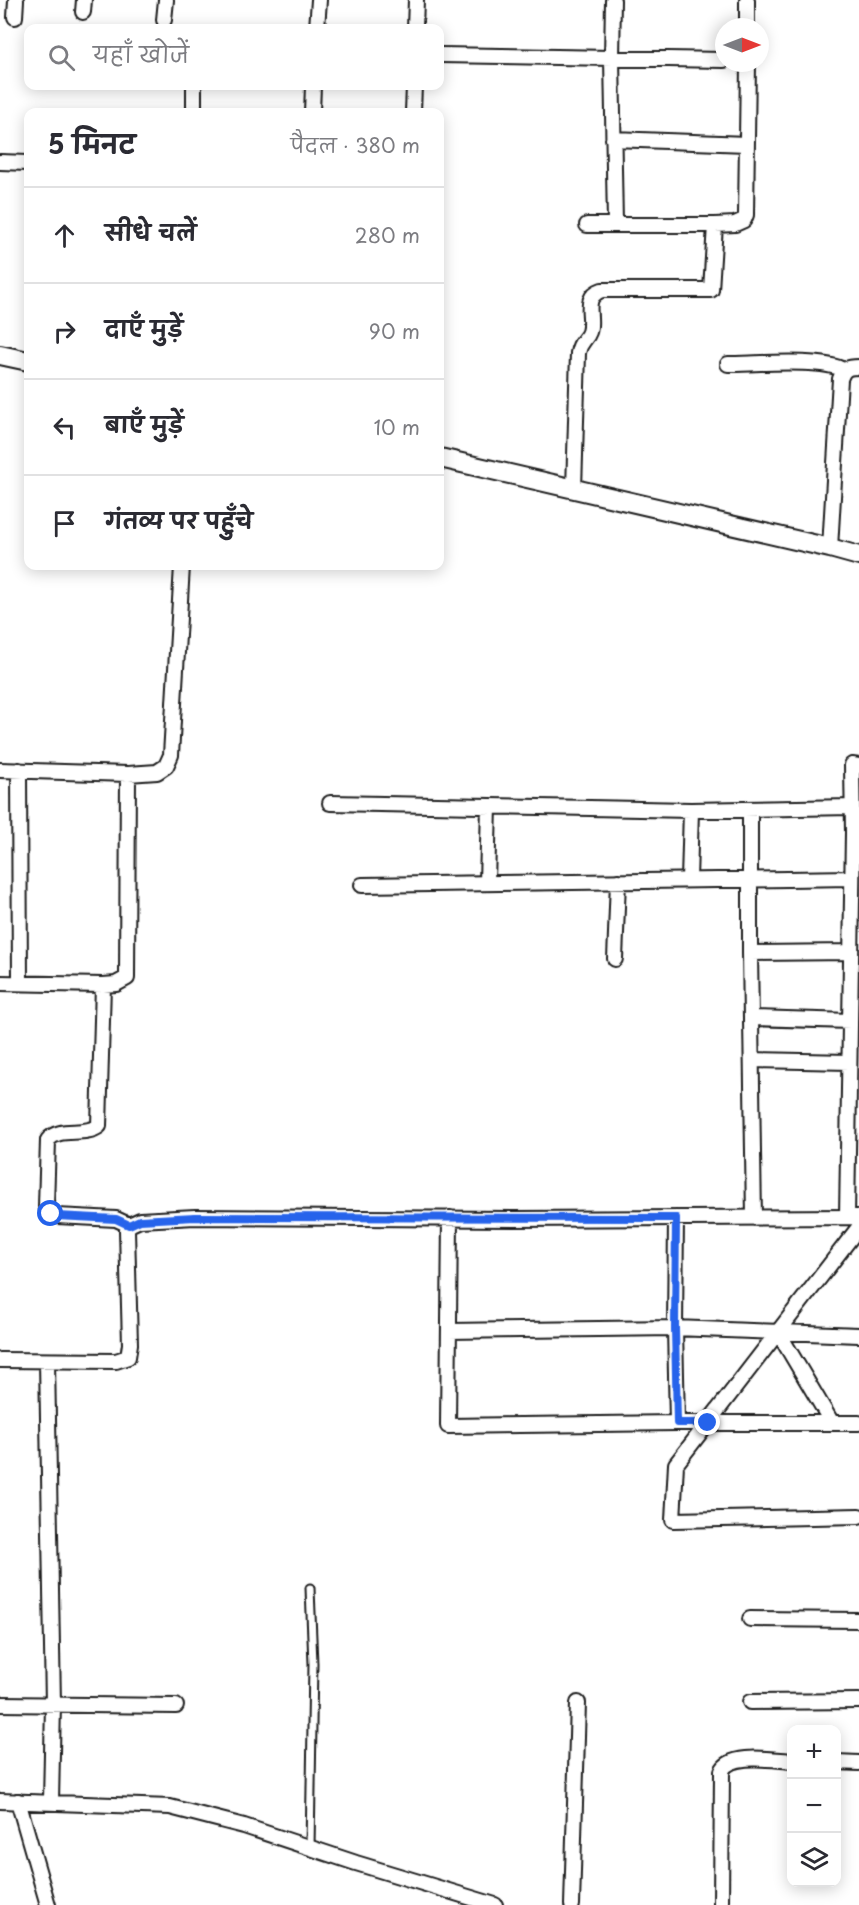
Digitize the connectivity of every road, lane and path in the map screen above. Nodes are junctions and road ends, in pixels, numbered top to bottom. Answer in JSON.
{"nodes":[{"id":1,"x":16,"y":0,"type":"edge"},
{"id":2,"x":166,"y":0,"type":"edge"},
{"id":3,"x":320,"y":0,"type":"edge"},
{"id":4,"x":416,"y":0,"type":"edge"},
{"id":5,"x":613,"y":0,"type":"edge"},
{"id":6,"x":747,"y":0,"type":"edge"},
{"id":7,"x":15,"y":17,"type":"dead end"},
{"id":8,"x":747,"y":18,"type":"edge"},
{"id":9,"x":164,"y":20,"type":"dead end"},
{"id":10,"x":317,"y":24,"type":"edge"},
{"id":11,"x":415,"y":24,"type":"edge"},
{"id":12,"x":444,"y":55,"type":"edge"},
{"id":13,"x":612,"y":58,"type":"junction"},
{"id":14,"x":715,"y":60,"type":"edge"},
{"id":15,"x":748,"y":72,"type":"edge"},
{"id":16,"x":194,"y":90,"type":"edge"},
{"id":17,"x":313,"y":90,"type":"edge"},
{"id":18,"x":414,"y":90,"type":"edge"},
{"id":19,"x":194,"y":108,"type":"edge"},
{"id":20,"x":312,"y":108,"type":"edge"},
{"id":21,"x":413,"y":108,"type":"edge"},
{"id":22,"x":613,"y":139,"type":"junction"},
{"id":23,"x":747,"y":144,"type":"junction"},
{"id":24,"x":0,"y":162,"type":"edge"},
{"id":25,"x":24,"y":163,"type":"edge"},
{"id":26,"x":615,"y":224,"type":"junction"},
{"id":27,"x":587,"y":225,"type":"dead end"},
{"id":28,"x":715,"y":225,"type":"junction"},
{"id":29,"x":1,"y":352,"type":"edge"},
{"id":30,"x":24,"y":360,"type":"edge"},
{"id":31,"x":728,"y":364,"type":"dead end"},
{"id":32,"x":859,"y":367,"type":"edge"},
{"id":33,"x":843,"y":370,"type":"junction"},
{"id":34,"x":444,"y":459,"type":"edge"},
{"id":35,"x":574,"y":489,"type":"junction"},
{"id":36,"x":830,"y":548,"type":"junction"},
{"id":37,"x":859,"y":556,"type":"edge"},
{"id":38,"x":183,"y":570,"type":"edge"},
{"id":39,"x":859,"y":766,"type":"edge"},
{"id":40,"x":0,"y":770,"type":"edge"},
{"id":41,"x":19,"y":770,"type":"junction"},
{"id":42,"x":128,"y":774,"type":"junction"},
{"id":43,"x":330,"y":803,"type":"dead end"},
{"id":44,"x":489,"y":806,"type":"junction"},
{"id":45,"x":852,"y":807,"type":"junction"},
{"id":46,"x":750,"y":809,"type":"junction"},
{"id":47,"x":691,"y":810,"type":"junction"},
{"id":48,"x":856,"y":833,"type":"edge"},
{"id":49,"x":852,"y":878,"type":"junction"},
{"id":50,"x":749,"y":879,"type":"junction"},
{"id":51,"x":689,"y":880,"type":"junction"},
{"id":52,"x":618,"y":881,"type":"junction"},
{"id":53,"x":487,"y":883,"type":"junction"},
{"id":54,"x":362,"y":885,"type":"dead end"},
{"id":55,"x":750,"y":952,"type":"junction"},
{"id":56,"x":851,"y":952,"type":"junction"},
{"id":57,"x":615,"y":959,"type":"dead end"},
{"id":58,"x":0,"y":983,"type":"edge"},
{"id":59,"x":20,"y":983,"type":"junction"},
{"id":60,"x":103,"y":985,"type":"junction"},
{"id":61,"x":751,"y":1018,"type":"junction"},
{"id":62,"x":850,"y":1021,"type":"junction"},
{"id":63,"x":752,"y":1060,"type":"junction"},
{"id":64,"x":852,"y":1070,"type":"edge"},
{"id":65,"x":853,"y":1217,"type":"edge"},
{"id":66,"x":450,"y":1218,"type":"junction"},
{"id":67,"x":676,"y":1218,"type":"junction"},
{"id":68,"x":754,"y":1218,"type":"junction"},
{"id":69,"x":129,"y":1225,"type":"junction"},
{"id":70,"x":859,"y":1227,"type":"edge"},
{"id":71,"x":675,"y":1328,"type":"junction"},
{"id":72,"x":449,"y":1331,"type":"junction"},
{"id":73,"x":778,"y":1332,"type":"junction"},
{"id":74,"x":859,"y":1335,"type":"edge"},
{"id":75,"x":0,"y":1360,"type":"edge"},
{"id":76,"x":47,"y":1361,"type":"junction"},
{"id":77,"x":677,"y":1423,"type":"junction"},
{"id":78,"x":708,"y":1423,"type":"junction"},
{"id":79,"x":832,"y":1423,"type":"junction"},
{"id":80,"x":859,"y":1423,"type":"edge"},
{"id":81,"x":859,"y":1516,"type":"edge"},
{"id":82,"x":310,"y":1588,"type":"dead end"},
{"id":83,"x":750,"y":1619,"type":"dead end"},
{"id":84,"x":859,"y":1620,"type":"edge"},
{"id":85,"x":859,"y":1701,"type":"edge"},
{"id":86,"x":750,"y":1702,"type":"dead end"},
{"id":87,"x":578,"y":1703,"type":"dead end"},
{"id":88,"x":0,"y":1704,"type":"edge"},
{"id":89,"x":53,"y":1704,"type":"junction"},
{"id":90,"x":176,"y":1706,"type":"dead end"},
{"id":91,"x":787,"y":1761,"type":"edge"},
{"id":92,"x":841,"y":1762,"type":"edge"},
{"id":93,"x":859,"y":1763,"type":"edge"},
{"id":94,"x":0,"y":1801,"type":"edge"},
{"id":95,"x":18,"y":1801,"type":"junction"},
{"id":96,"x":51,"y":1802,"type":"junction"},
{"id":97,"x":310,"y":1848,"type":"junction"},
{"id":98,"x":48,"y":1905,"type":"edge"},
{"id":99,"x":495,"y":1905,"type":"edge"},
{"id":100,"x":572,"y":1905,"type":"edge"},
{"id":101,"x":721,"y":1905,"type":"edge"}],
"edges":[{"from":1,"to":7,"type":"street"},
{"from":2,"to":9,"type":"street"},
{"from":3,"to":10,"type":"street"},
{"from":4,"to":11,"type":"street"},
{"from":5,"to":13,"type":"street"},
{"from":6,"to":8,"type":"street"},
{"from":12,"to":13,"type":"street"},
{"from":13,"to":14,"type":"street"},
{"from":13,"to":22,"type":"street"},
{"from":15,"to":23,"type":"street"},
{"from":16,"to":19,"type":"street"},
{"from":17,"to":20,"type":"street"},
{"from":18,"to":21,"type":"street"},
{"from":22,"to":23,"type":"street"},
{"from":22,"to":26,"type":"street"},
{"from":23,"to":28,"type":"street"},
{"from":24,"to":25,"type":"street"},
{"from":26,"to":27,"type":"street"},
{"from":26,"to":28,"type":"street"},
{"from":28,"to":35,"type":"street"},
{"from":29,"to":30,"type":"street"},
{"from":31,"to":33,"type":"street"},
{"from":32,"to":33,"type":"street"},
{"from":33,"to":36,"type":"street"},
{"from":34,"to":35,"type":"street"},
{"from":35,"to":36,"type":"street"},
{"from":36,"to":37,"type":"street"},
{"from":38,"to":42,"type":"street"},
{"from":39,"to":45,"type":"street"},
{"from":40,"to":41,"type":"street"},
{"from":41,"to":42,"type":"street"},
{"from":41,"to":59,"type":"street"},
{"from":42,"to":60,"type":"street"},
{"from":43,"to":44,"type":"street"},
{"from":44,"to":47,"type":"street"},
{"from":44,"to":53,"type":"street"},
{"from":45,"to":46,"type":"street"},
{"from":45,"to":48,"type":"street"},
{"from":46,"to":47,"type":"street"},
{"from":46,"to":50,"type":"street"},
{"from":47,"to":51,"type":"street"},
{"from":48,"to":49,"type":"street"},
{"from":49,"to":50,"type":"street"},
{"from":49,"to":56,"type":"street"},
{"from":50,"to":51,"type":"street"},
{"from":50,"to":55,"type":"street"},
{"from":51,"to":52,"type":"street"},
{"from":52,"to":53,"type":"street"},
{"from":52,"to":57,"type":"street"},
{"from":53,"to":54,"type":"street"},
{"from":55,"to":56,"type":"street"},
{"from":55,"to":61,"type":"street"},
{"from":56,"to":62,"type":"street"},
{"from":58,"to":59,"type":"street"},
{"from":59,"to":60,"type":"street"},
{"from":60,"to":69,"type":"street"},
{"from":61,"to":62,"type":"street"},
{"from":61,"to":63,"type":"street"},
{"from":62,"to":64,"type":"street"},
{"from":63,"to":64,"type":"street"},
{"from":63,"to":68,"type":"street"},
{"from":64,"to":65,"type":"street"},
{"from":65,"to":68,"type":"street"},
{"from":66,"to":67,"type":"street"},
{"from":66,"to":69,"type":"street"},
{"from":66,"to":72,"type":"street"},
{"from":67,"to":68,"type":"street"},
{"from":67,"to":71,"type":"street"},
{"from":69,"to":76,"type":"street"},
{"from":70,"to":73,"type":"street"},
{"from":71,"to":72,"type":"street"},
{"from":71,"to":73,"type":"street"},
{"from":71,"to":77,"type":"street"},
{"from":72,"to":77,"type":"street"},
{"from":73,"to":74,"type":"street"},
{"from":73,"to":78,"type":"street"},
{"from":73,"to":79,"type":"street"},
{"from":75,"to":76,"type":"street"},
{"from":76,"to":89,"type":"street"},
{"from":77,"to":78,"type":"street"},
{"from":78,"to":79,"type":"street"},
{"from":78,"to":81,"type":"street"},
{"from":79,"to":80,"type":"street"},
{"from":82,"to":97,"type":"lane"},
{"from":83,"to":84,"type":"street"},
{"from":85,"to":86,"type":"street"},
{"from":87,"to":100,"type":"street"},
{"from":88,"to":89,"type":"street"},
{"from":89,"to":90,"type":"street"},
{"from":89,"to":96,"type":"street"},
{"from":91,"to":101,"type":"street"},
{"from":92,"to":93,"type":"street"},
{"from":94,"to":95,"type":"street"},
{"from":95,"to":96,"type":"street"},
{"from":95,"to":98,"type":"street"},
{"from":96,"to":97,"type":"street"},
{"from":97,"to":99,"type":"street"}]}
